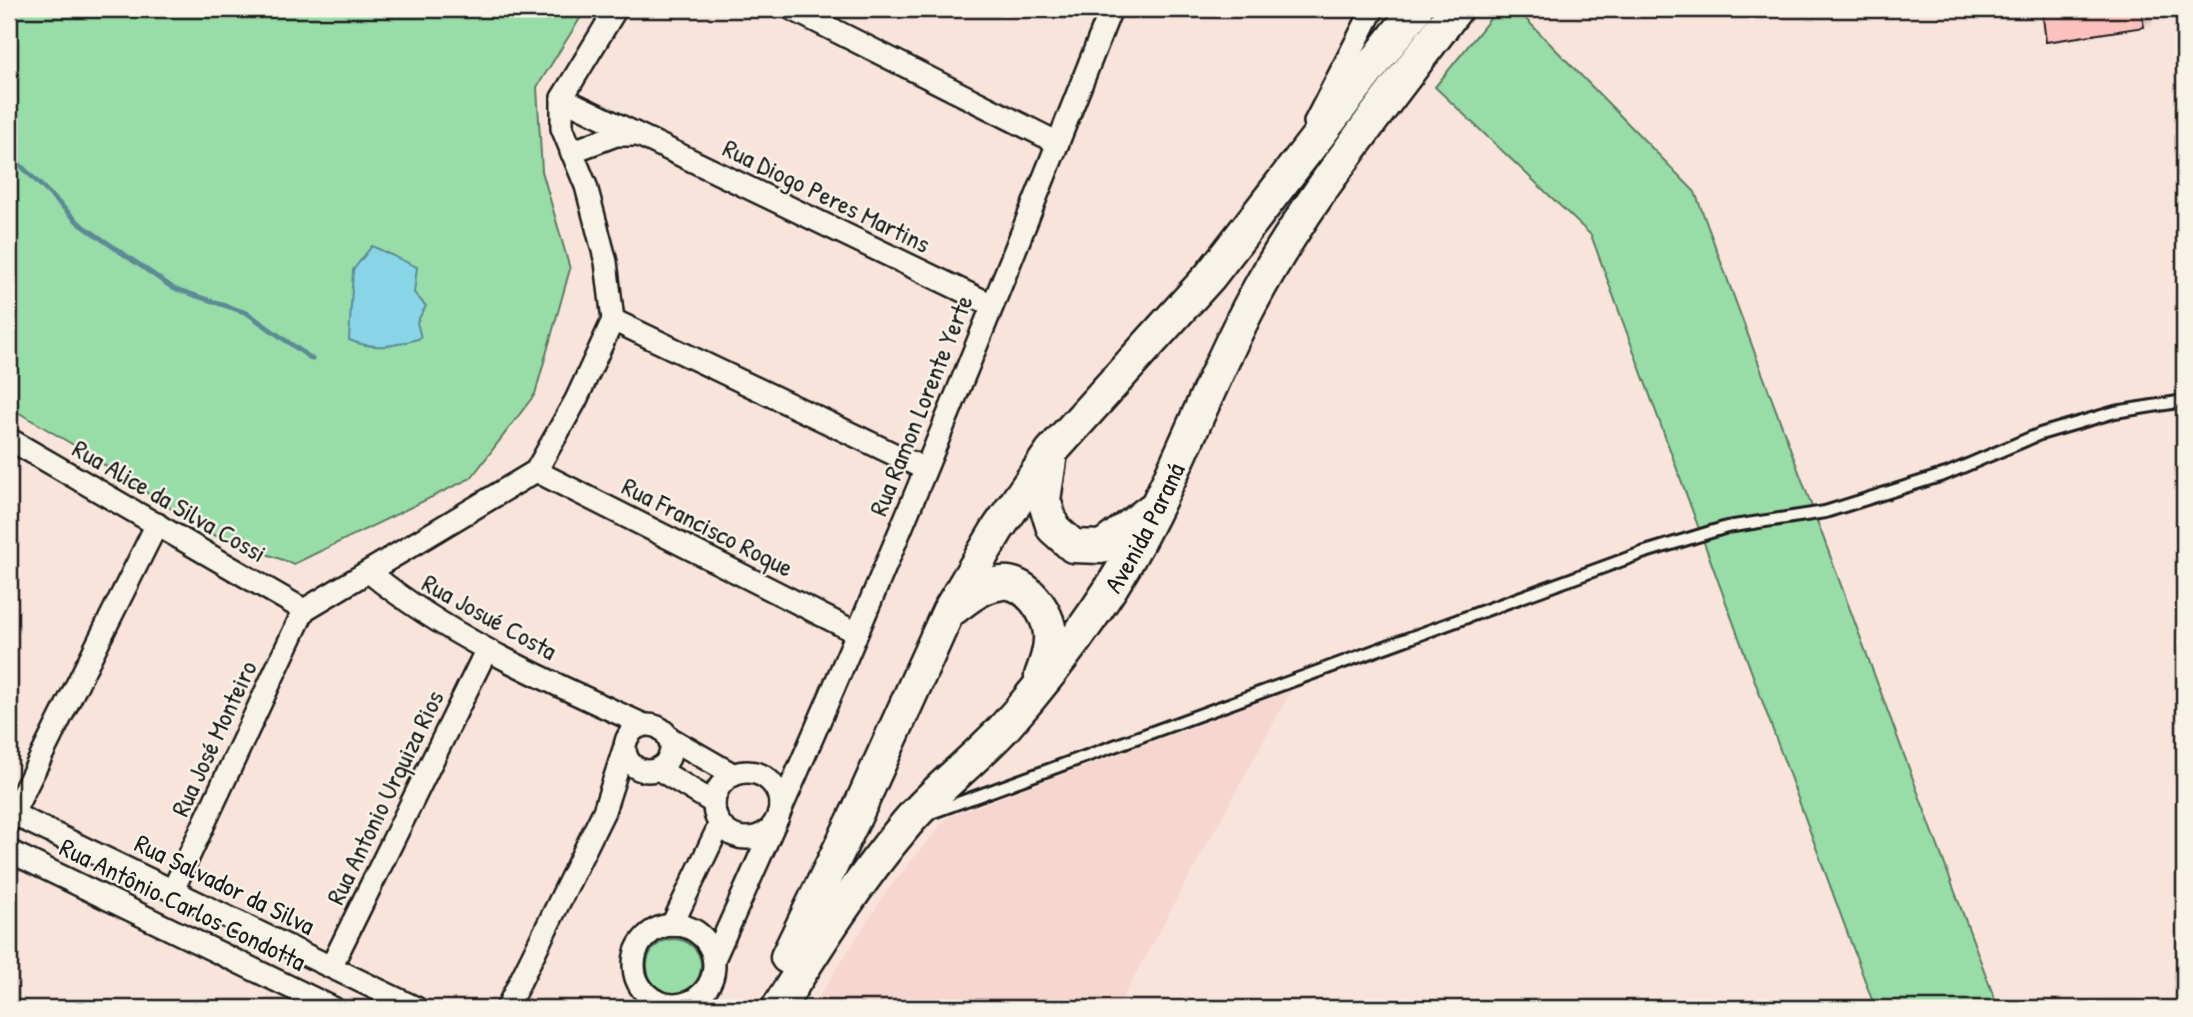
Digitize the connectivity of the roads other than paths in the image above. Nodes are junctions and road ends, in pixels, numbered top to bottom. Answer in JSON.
{"nodes":[{"id":1,"x":617,"y":9,"type":"edge"},
{"id":2,"x":792,"y":9,"type":"edge"},
{"id":3,"x":1111,"y":9,"type":"edge"},
{"id":4,"x":1373,"y":9,"type":"edge"},
{"id":5,"x":1416,"y":9,"type":"edge"},
{"id":6,"x":1456,"y":9,"type":"edge"},
{"id":7,"x":562,"y":98,"type":"junction"},
{"id":8,"x":639,"y":135,"type":"junction"},
{"id":9,"x":597,"y":141,"type":"junction"},
{"id":10,"x":1058,"y":143,"type":"junction"},
{"id":11,"x":571,"y":152,"type":"junction"},
{"id":12,"x":1289,"y":175,"type":"junction"},
{"id":13,"x":586,"y":186,"type":"junction"},
{"id":14,"x":992,"y":305,"type":"junction"},
{"id":15,"x":613,"y":320,"type":"junction"},
{"id":16,"x":2184,"y":401,"type":"edge"},
{"id":17,"x":9,"y":439,"type":"edge"},
{"id":18,"x":1051,"y":452,"type":"junction"},
{"id":19,"x":925,"y":469,"type":"junction"},
{"id":20,"x":536,"y":471,"type":"junction"},
{"id":21,"x":1161,"y":501,"type":"junction"},
{"id":22,"x":157,"y":524,"type":"junction"},
{"id":23,"x":369,"y":572,"type":"junction"},
{"id":24,"x":304,"y":610,"type":"junction"},
{"id":25,"x":948,"y":612,"type":"junction"},
{"id":26,"x":855,"y":632,"type":"junction"},
{"id":27,"x":486,"y":651,"type":"junction"},
{"id":28,"x":1037,"y":687,"type":"junction"},
{"id":29,"x":590,"y":701,"type":"junction"},
{"id":30,"x":644,"y":725,"type":"junction"},
{"id":31,"x":668,"y":737,"type":"junction"},
{"id":32,"x":625,"y":743,"type":"junction"},
{"id":33,"x":650,"y":770,"type":"junction"},
{"id":34,"x":734,"y":775,"type":"junction"},
{"id":35,"x":714,"y":803,"type":"junction"},
{"id":36,"x":604,"y":811,"type":"junction"},
{"id":37,"x":10,"y":816,"type":"edge"},
{"id":38,"x":777,"y":820,"type":"junction"},
{"id":39,"x":909,"y":821,"type":"junction"},
{"id":40,"x":720,"y":824,"type":"junction"},
{"id":41,"x":9,"y":851,"type":"edge"},
{"id":42,"x":173,"y":890,"type":"junction"},
{"id":43,"x":672,"y":925,"type":"junction"},
{"id":44,"x":714,"y":959,"type":"junction"},
{"id":45,"x":331,"y":967,"type":"junction"},
{"id":46,"x":643,"y":1001,"type":"edge"},
{"id":47,"x":696,"y":1002,"type":"edge"},
{"id":48,"x":333,"y":1008,"type":"edge"},
{"id":49,"x":415,"y":1008,"type":"edge"},
{"id":50,"x":507,"y":1008,"type":"edge"},
{"id":51,"x":758,"y":1008,"type":"edge"},
{"id":52,"x":778,"y":1008,"type":"edge"}],
"edges":[{"from":1,"to":7,"type":"street"},
{"from":2,"to":10,"type":"street"},
{"from":3,"to":10,"type":"street","name":"Rua Ramon Lorente Yerte"},
{"from":4,"to":12,"type":"street"},
{"from":5,"to":12,"type":"main road"},
{"from":6,"to":21,"type":"main road","name":"Avenida Paraná"},
{"from":7,"to":8,"type":"street","name":"Rua Diogo Peres Martins"},
{"from":7,"to":11,"type":"street"},
{"from":8,"to":9,"type":"street"},
{"from":8,"to":14,"type":"street","name":"Rua Diogo Peres Martins"},
{"from":9,"to":11,"type":"street"},
{"from":9,"to":13,"type":"street"},
{"from":10,"to":14,"type":"street","name":"Rua Ramon Lorente Yerte"},
{"from":11,"to":13,"type":"street"},
{"from":12,"to":18,"type":"main road"},
{"from":13,"to":15,"type":"street"},
{"from":14,"to":19,"type":"street","name":"Rua Ramon Lorente Yerte"},
{"from":15,"to":19,"type":"street"},
{"from":15,"to":20,"type":"street"},
{"from":16,"to":39,"type":"lane"},
{"from":17,"to":22,"type":"street","name":"Rua Alice da Silva Cossi"},
{"from":18,"to":21,"type":"main road"},
{"from":18,"to":25,"type":"main road"},
{"from":19,"to":26,"type":"street","name":"Rua Ramon Lorente Yerte"},
{"from":20,"to":23,"type":"street"},
{"from":20,"to":26,"type":"street","name":"Rua Francisco Roque"},
{"from":21,"to":28,"type":"main road","name":"Avenida Paraná"},
{"from":22,"to":24,"type":"street","name":"Rua Alice da Silva Cossi"},
{"from":22,"to":37,"type":"street"},
{"from":23,"to":24,"type":"street"},
{"from":23,"to":27,"type":"street","name":"Rua Josué Costa"},
{"from":24,"to":42,"type":"street","name":"Rua José Monteiro"},
{"from":25,"to":28,"type":"main road"},
{"from":25,"to":51,"type":"main road"},
{"from":26,"to":38,"type":"street","name":"Rua Ramon Lorente Yerte"},
{"from":27,"to":29,"type":"street","name":"Rua Josué Costa"},
{"from":27,"to":45,"type":"street","name":"Rua Antonio Urquiza Rios"},
{"from":28,"to":39,"type":"main road","name":"Avenida Paraná"},
{"from":29,"to":30,"type":"street","name":"Rua Josué Costa"},
{"from":29,"to":32,"type":"street","name":"Rua Josué Costa"},
{"from":30,"to":31,"type":"street"},
{"from":30,"to":32,"type":"street"},
{"from":31,"to":33,"type":"street"},
{"from":31,"to":34,"type":"street"},
{"from":32,"to":33,"type":"street"},
{"from":32,"to":36,"type":"street"},
{"from":33,"to":35,"type":"street"},
{"from":33,"to":36,"type":"street"},
{"from":34,"to":35,"type":"street"},
{"from":34,"to":38,"type":"street"},
{"from":35,"to":40,"type":"street"},
{"from":36,"to":50,"type":"street"},
{"from":37,"to":42,"type":"street","name":"Rua Salvador da Silva"},
{"from":38,"to":40,"type":"street"},
{"from":38,"to":44,"type":"street","name":"Rua Ramon Lorente Yerte"},
{"from":39,"to":52,"type":"main road","name":"Avenida Paraná"},
{"from":40,"to":43,"type":"street"},
{"from":41,"to":48,"type":"street","name":"Rua Antônio Carlos Condotta"},
{"from":42,"to":45,"type":"street","name":"Rua Salvador da Silva"},
{"from":43,"to":44,"type":"street"},
{"from":43,"to":46,"type":"street"},
{"from":44,"to":47,"type":"street"},
{"from":45,"to":49,"type":"street","name":"Rua Salvador da Silva"},
{"from":46,"to":47,"type":"street"}]}
